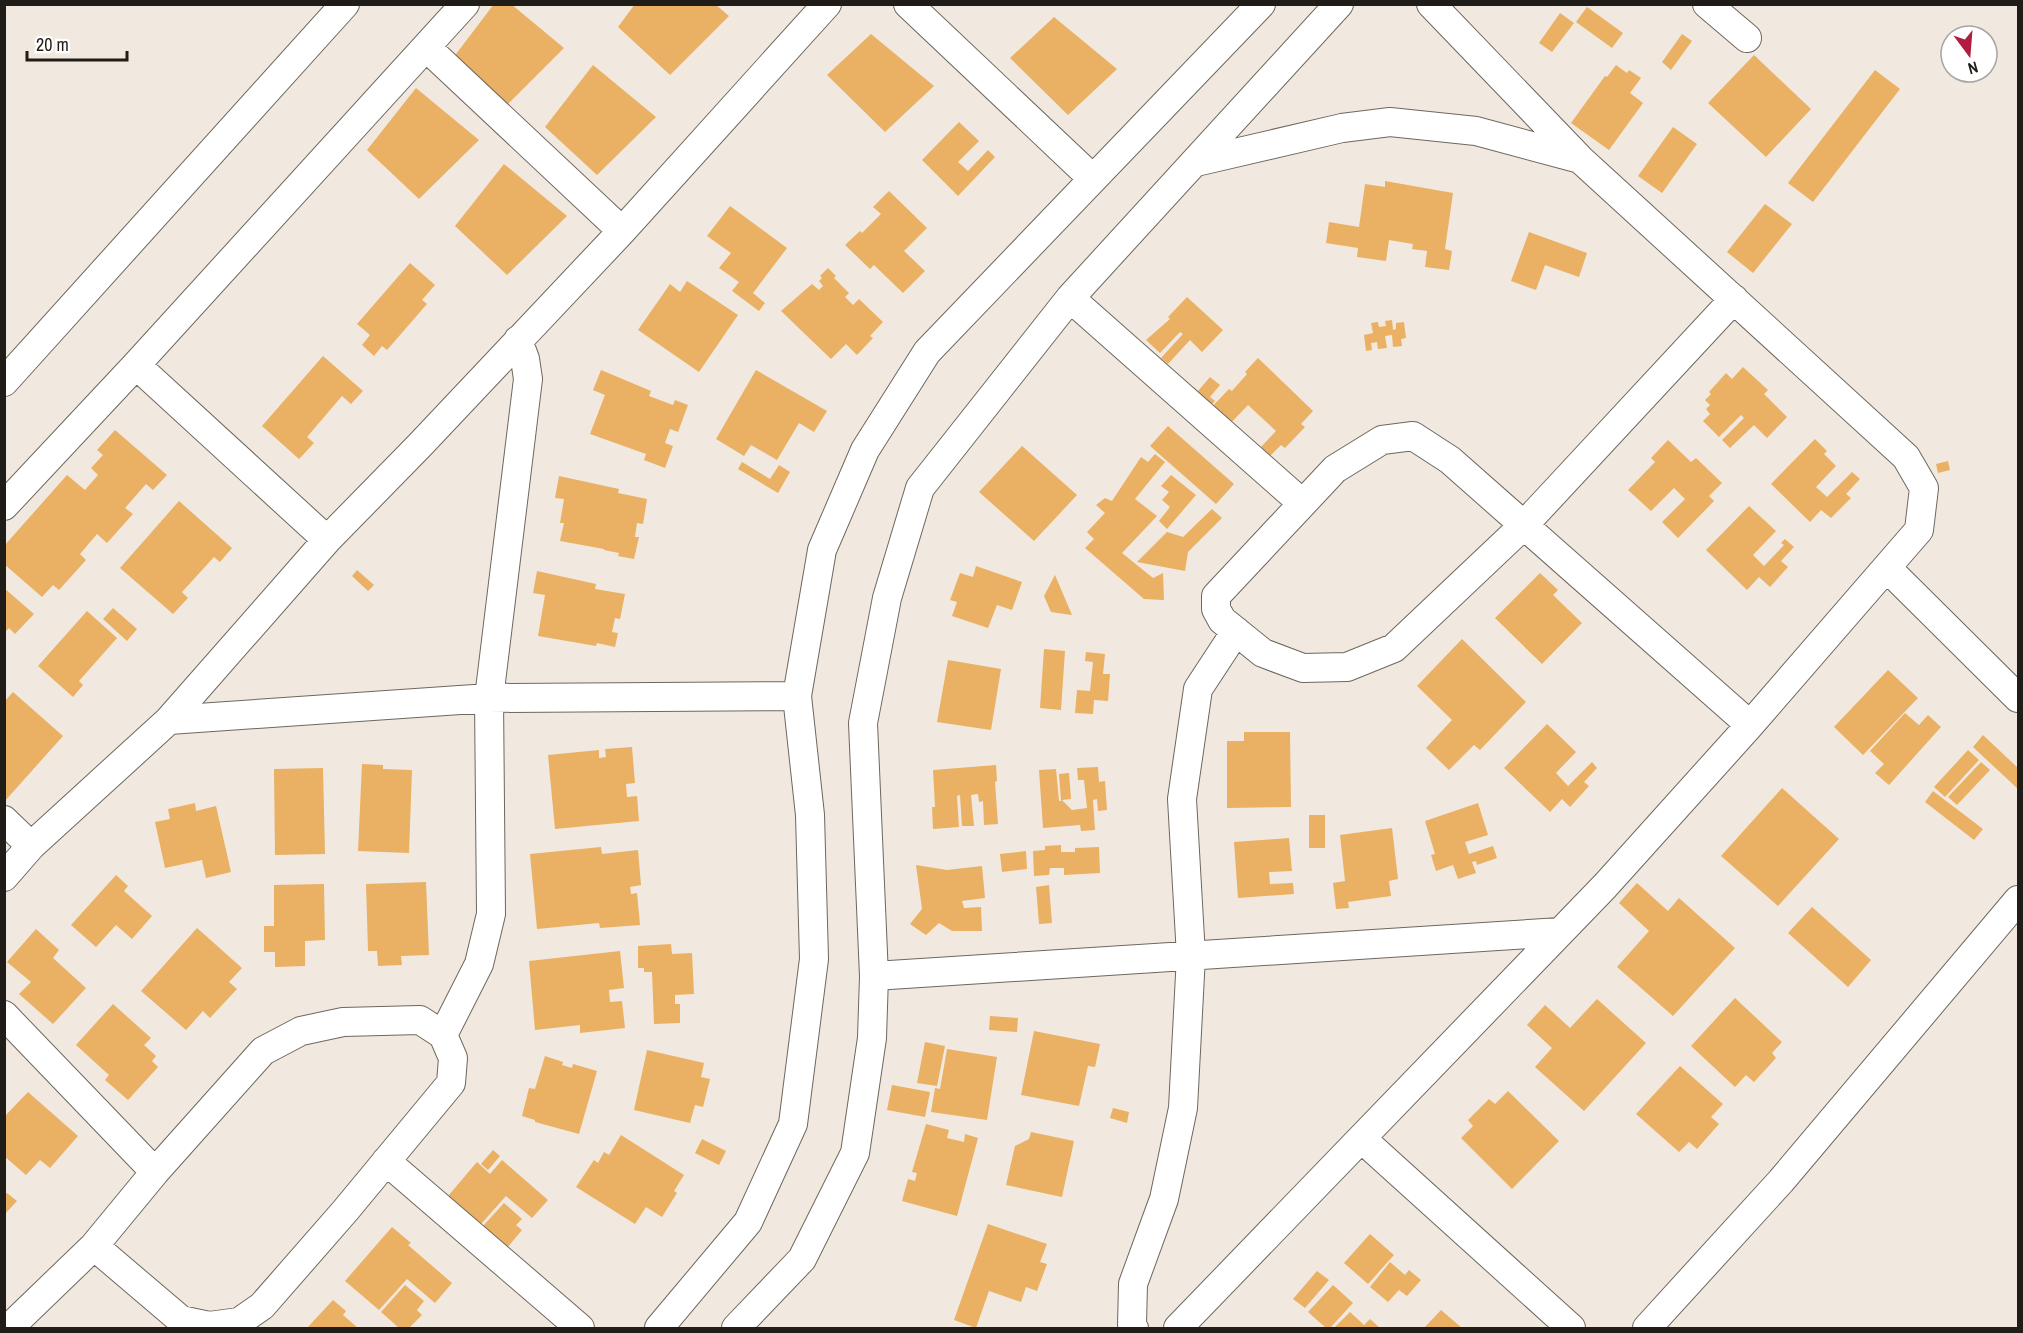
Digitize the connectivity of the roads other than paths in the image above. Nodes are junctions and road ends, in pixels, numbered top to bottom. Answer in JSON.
{"nodes":[{"id":1,"x":345,"y":4,"type":"edge"},
{"id":2,"x":465,"y":4,"type":"edge"},
{"id":3,"x":827,"y":4,"type":"edge"},
{"id":4,"x":908,"y":4,"type":"edge"},
{"id":5,"x":1261,"y":4,"type":"edge"},
{"id":6,"x":1339,"y":4,"type":"edge"},
{"id":7,"x":1431,"y":4,"type":"edge"},
{"id":8,"x":1707,"y":4,"type":"edge"},
{"id":9,"x":1747,"y":38,"type":"dead end"},
{"id":10,"x":426,"y":47,"type":"junction"},
{"id":11,"x":1580,"y":159,"type":"junction"},
{"id":12,"x":1196,"y":162,"type":"junction"},
{"id":13,"x":1093,"y":179,"type":"junction"},
{"id":14,"x":622,"y":231,"type":"junction"},
{"id":15,"x":1070,"y":298,"type":"junction"},
{"id":16,"x":1734,"y":299,"type":"junction"},
{"id":17,"x":518,"y":340,"type":"junction"},
{"id":18,"x":136,"y":365,"type":"junction"},
{"id":19,"x":4,"y":382,"type":"edge"},
{"id":20,"x":1302,"y":503,"type":"junction"},
{"id":21,"x":4,"y":506,"type":"edge"},
{"id":22,"x":1523,"y":526,"type":"junction"},
{"id":23,"x":327,"y":540,"type":"junction"},
{"id":24,"x":1887,"y":568,"type":"junction"},
{"id":25,"x":1236,"y":631,"type":"junction"},
{"id":26,"x":797,"y":696,"type":"junction"},
{"id":27,"x":489,"y":698,"type":"junction"},
{"id":28,"x":2019,"y":698,"type":"edge"},
{"id":29,"x":169,"y":720,"type":"junction"},
{"id":30,"x":1750,"y":724,"type":"junction"},
{"id":31,"x":4,"y":820,"type":"edge"},
{"id":32,"x":31,"y":846,"type":"junction"},
{"id":33,"x":4,"y":877,"type":"edge"},
{"id":34,"x":2019,"y":900,"type":"edge"},
{"id":35,"x":1560,"y":932,"type":"junction"},
{"id":36,"x":1191,"y":956,"type":"junction"},
{"id":37,"x":874,"y":976,"type":"junction"},
{"id":38,"x":4,"y":1015,"type":"edge"},
{"id":39,"x":444,"y":1035,"type":"junction"},
{"id":40,"x":1362,"y":1139,"type":"junction"},
{"id":41,"x":386,"y":1161,"type":"junction"},
{"id":42,"x":155,"y":1172,"type":"junction"},
{"id":43,"x":94,"y":1246,"type":"junction"},
{"id":44,"x":9,"y":1329,"type":"edge"},
{"id":45,"x":580,"y":1329,"type":"edge"},
{"id":46,"x":659,"y":1329,"type":"edge"},
{"id":47,"x":736,"y":1329,"type":"edge"},
{"id":48,"x":1134,"y":1329,"type":"edge"},
{"id":49,"x":1178,"y":1329,"type":"edge"},
{"id":50,"x":1570,"y":1329,"type":"edge"},
{"id":51,"x":1647,"y":1329,"type":"edge"}],
"edges":[{"from":1,"to":19,"type":"street"},
{"from":2,"to":10,"type":"street"},
{"from":3,"to":14,"type":"street"},
{"from":4,"to":13,"type":"street"},
{"from":5,"to":13,"type":"street"},
{"from":6,"to":12,"type":"street"},
{"from":7,"to":11,"type":"street"},
{"from":8,"to":9,"type":"street"},
{"from":10,"to":14,"type":"street"},
{"from":10,"to":18,"type":"street"},
{"from":11,"to":12,"type":"street"},
{"from":11,"to":16,"type":"street"},
{"from":12,"to":15,"type":"street"},
{"from":13,"to":26,"type":"street"},
{"from":14,"to":17,"type":"street"},
{"from":15,"to":20,"type":"street"},
{"from":15,"to":37,"type":"street"},
{"from":16,"to":22,"type":"street"},
{"from":16,"to":24,"type":"street"},
{"from":17,"to":23,"type":"street"},
{"from":17,"to":27,"type":"street"},
{"from":18,"to":21,"type":"street"},
{"from":18,"to":23,"type":"street"},
{"from":20,"to":22,"type":"street"},
{"from":20,"to":25,"type":"street"},
{"from":22,"to":25,"type":"street"},
{"from":22,"to":30,"type":"street"},
{"from":23,"to":29,"type":"street"},
{"from":24,"to":28,"type":"street"},
{"from":24,"to":30,"type":"street"},
{"from":25,"to":36,"type":"street"},
{"from":26,"to":27,"type":"street"},
{"from":26,"to":46,"type":"street"},
{"from":27,"to":29,"type":"street"},
{"from":27,"to":39,"type":"street"},
{"from":29,"to":32,"type":"street"},
{"from":30,"to":35,"type":"street"},
{"from":31,"to":32,"type":"street"},
{"from":32,"to":33,"type":"street"},
{"from":34,"to":51,"type":"street"},
{"from":35,"to":36,"type":"street"},
{"from":35,"to":40,"type":"street"},
{"from":36,"to":37,"type":"street"},
{"from":36,"to":48,"type":"street"},
{"from":37,"to":47,"type":"street"},
{"from":38,"to":42,"type":"street"},
{"from":39,"to":41,"type":"street"},
{"from":39,"to":42,"type":"street"},
{"from":40,"to":49,"type":"street"},
{"from":40,"to":50,"type":"street"},
{"from":41,"to":43,"type":"street"},
{"from":41,"to":45,"type":"street"},
{"from":42,"to":43,"type":"street"},
{"from":43,"to":44,"type":"street"}]}
